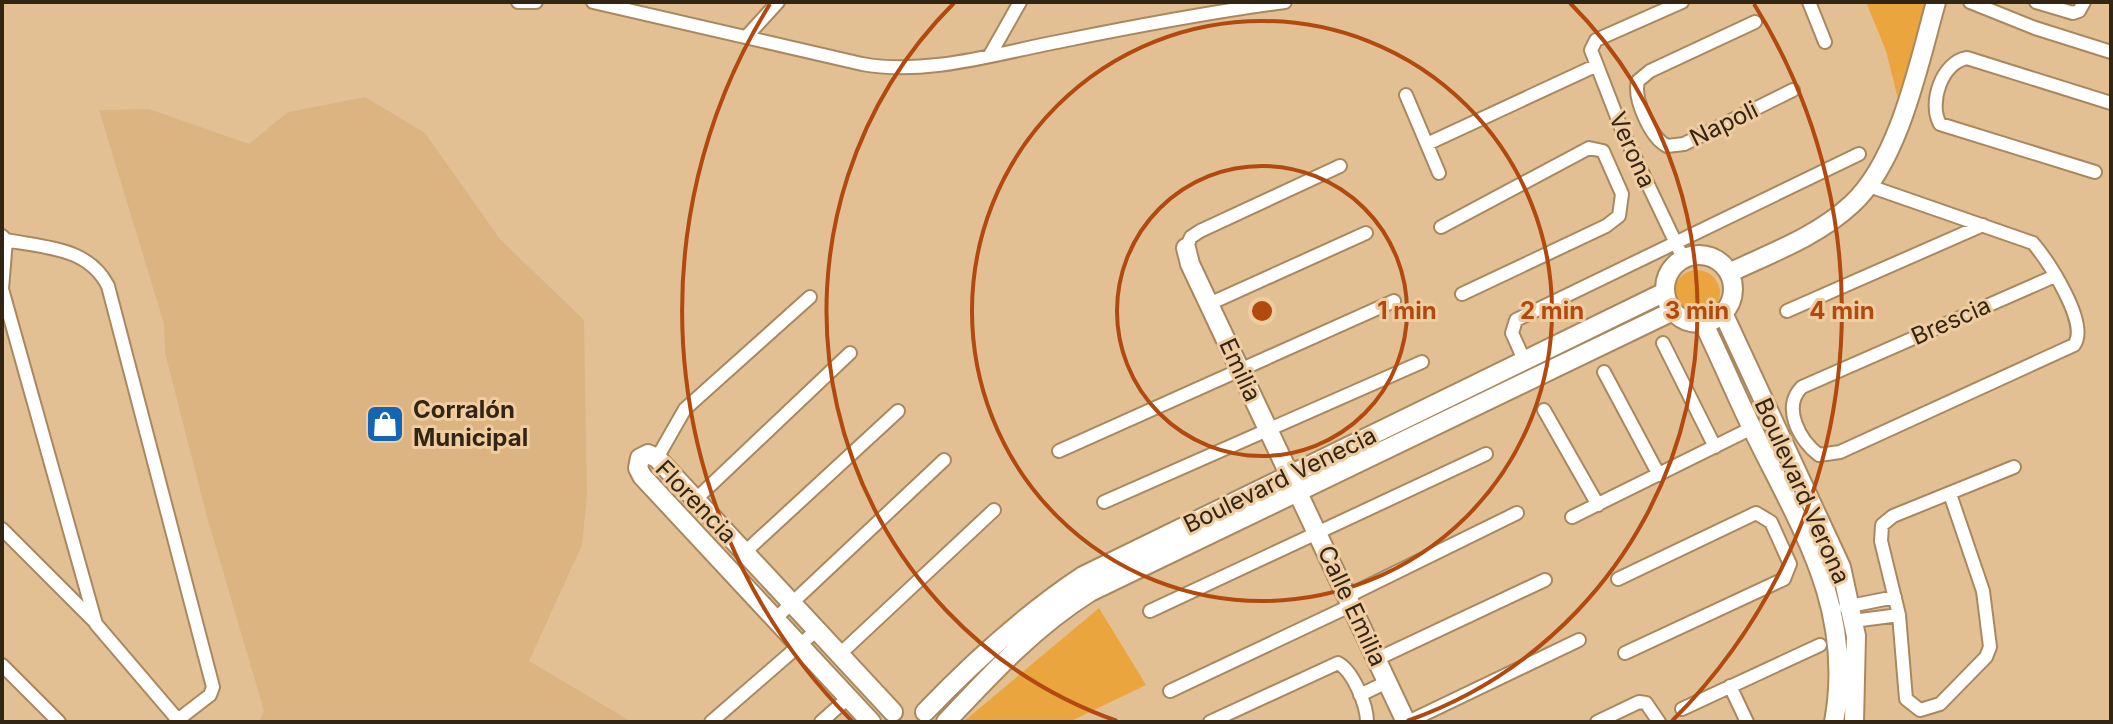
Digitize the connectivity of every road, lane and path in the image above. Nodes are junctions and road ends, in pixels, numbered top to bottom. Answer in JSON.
{"nodes":[{"id":1,"x":518,"y":2,"type":"edge"},
{"id":2,"x":536,"y":2,"type":"edge"},
{"id":3,"x":593,"y":2,"type":"edge"},
{"id":4,"x":778,"y":2,"type":"edge"},
{"id":5,"x":1020,"y":2,"type":"edge"},
{"id":6,"x":1194,"y":2,"type":"edge"},
{"id":7,"x":1285,"y":2,"type":"edge"},
{"id":8,"x":1682,"y":2,"type":"edge"},
{"id":9,"x":1809,"y":2,"type":"edge"},
{"id":10,"x":1936,"y":2,"type":"edge"},
{"id":11,"x":1970,"y":2,"type":"edge"},
{"id":12,"x":2084,"y":2,"type":"edge"},
{"id":13,"x":2039,"y":4,"type":"edge"},
{"id":14,"x":1188,"y":15,"type":"junction"},
{"id":15,"x":1755,"y":22,"type":"dead end"},
{"id":16,"x":2035,"y":28,"type":"junction"},
{"id":17,"x":747,"y":36,"type":"junction"},
{"id":18,"x":1825,"y":42,"type":"dead end"},
{"id":19,"x":2111,"y":52,"type":"edge"},
{"id":20,"x":990,"y":55,"type":"junction"},
{"id":21,"x":1595,"y":66,"type":"junction"},
{"id":22,"x":1914,"y":78,"type":"junction"},
{"id":23,"x":1941,"y":84,"type":"junction"},
{"id":24,"x":1793,"y":90,"type":"dead end"},
{"id":25,"x":1406,"y":95,"type":"dead end"},
{"id":26,"x":2111,"y":103,"type":"edge"},
{"id":27,"x":1647,"y":118,"type":"junction"},
{"id":28,"x":1622,"y":130,"type":"junction"},
{"id":29,"x":1427,"y":144,"type":"junction"},
{"id":30,"x":1859,"y":154,"type":"dead end"},
{"id":31,"x":1638,"y":165,"type":"junction"},
{"id":32,"x":1340,"y":166,"type":"dead end"},
{"id":33,"x":2095,"y":172,"type":"dead end"},
{"id":34,"x":1439,"y":173,"type":"dead end"},
{"id":35,"x":1615,"y":176,"type":"junction"},
{"id":36,"x":1869,"y":186,"type":"junction"},
{"id":37,"x":1983,"y":225,"type":"junction"},
{"id":38,"x":1441,"y":227,"type":"dead end"},
{"id":39,"x":1366,"y":233,"type":"dead end"},
{"id":40,"x":4,"y":238,"type":"edge"},
{"id":41,"x":1186,"y":248,"type":"joint"},
{"id":42,"x":1679,"y":251,"type":"junction"},
{"id":43,"x":1729,"y":273,"type":"junction"},
{"id":44,"x":2055,"y":276,"type":"junction"},
{"id":45,"x":1665,"y":292,"type":"junction"},
{"id":46,"x":1462,"y":294,"type":"dead end"},
{"id":47,"x":810,"y":297,"type":"dead end"},
{"id":48,"x":1394,"y":301,"type":"dead end"},
{"id":49,"x":1209,"y":304,"type":"junction"},
{"id":50,"x":1673,"y":311,"type":"junction"},
{"id":51,"x":1787,"y":311,"type":"dead end"},
{"id":52,"x":1723,"y":313,"type":"junction"},
{"id":53,"x":1703,"y":322,"type":"junction"},
{"id":54,"x":1663,"y":343,"type":"dead end"},
{"id":55,"x":850,"y":353,"type":"dead end"},
{"id":56,"x":1422,"y":362,"type":"dead end"},
{"id":57,"x":1525,"y":362,"type":"junction"},
{"id":58,"x":1240,"y":370,"type":"junction"},
{"id":59,"x":1604,"y":372,"type":"dead end"},
{"id":60,"x":1544,"y":410,"type":"dead end"},
{"id":61,"x":898,"y":411,"type":"dead end"},
{"id":62,"x":1267,"y":428,"type":"junction"},
{"id":63,"x":1752,"y":428,"type":"junction"},
{"id":64,"x":1798,"y":429,"type":"junction"},
{"id":65,"x":1780,"y":439,"type":"junction"},
{"id":66,"x":1715,"y":447,"type":"junction"},
{"id":67,"x":1059,"y":451,"type":"dead end"},
{"id":68,"x":1486,"y":454,"type":"dead end"},
{"id":69,"x":657,"y":458,"type":"junction"},
{"id":70,"x":944,"y":460,"type":"dead end"},
{"id":71,"x":2014,"y":467,"type":"dead end"},
{"id":72,"x":1659,"y":475,"type":"junction"},
{"id":73,"x":1293,"y":482,"type":"junction"},
{"id":74,"x":1950,"y":494,"type":"junction"},
{"id":75,"x":695,"y":500,"type":"junction"},
{"id":76,"x":1104,"y":502,"type":"dead end"},
{"id":77,"x":1598,"y":505,"type":"junction"},
{"id":78,"x":994,"y":510,"type":"dead end"},
{"id":79,"x":1517,"y":513,"type":"dead end"},
{"id":80,"x":1572,"y":517,"type":"dead end"},
{"id":81,"x":1800,"y":528,"type":"junction"},
{"id":82,"x":2,"y":529,"type":"edge"},
{"id":83,"x":1318,"y":534,"type":"junction"},
{"id":84,"x":1780,"y":539,"type":"junction"},
{"id":85,"x":745,"y":552,"type":"junction"},
{"id":86,"x":1618,"y":579,"type":"dead end"},
{"id":87,"x":1545,"y":580,"type":"dead end"},
{"id":88,"x":1895,"y":597,"type":"junction"},
{"id":89,"x":1350,"y":601,"type":"junction"},
{"id":90,"x":792,"y":603,"type":"junction"},
{"id":91,"x":1150,"y":611,"type":"dead end"},
{"id":92,"x":1846,"y":612,"type":"junction"},
{"id":93,"x":1899,"y":615,"type":"junction"},
{"id":94,"x":776,"y":618,"type":"junction"},
{"id":95,"x":96,"y":624,"type":"junction"},
{"id":96,"x":817,"y":630,"type":"junction"},
{"id":97,"x":1579,"y":640,"type":"dead end"},
{"id":98,"x":799,"y":645,"type":"junction"},
{"id":99,"x":1820,"y":645,"type":"dead end"},
{"id":100,"x":1625,"y":653,"type":"dead end"},
{"id":101,"x":840,"y":654,"type":"junction"},
{"id":102,"x":1377,"y":659,"type":"junction"},
{"id":103,"x":2,"y":665,"type":"edge"},
{"id":104,"x":1387,"y":682,"type":"junction"},
{"id":105,"x":1730,"y":686,"type":"junction"},
{"id":106,"x":1170,"y":691,"type":"dead end"},
{"id":107,"x":1360,"y":695,"type":"junction"},
{"id":108,"x":849,"y":697,"type":"junction"},
{"id":109,"x":1682,"y":709,"type":"dead end"},
{"id":110,"x":888,"y":717,"type":"edge"},
{"id":111,"x":930,"y":717,"type":"edge"},
{"id":112,"x":177,"y":721,"type":"edge"},
{"id":113,"x":59,"y":722,"type":"edge"},
{"id":114,"x":711,"y":722,"type":"edge"},
{"id":115,"x":821,"y":722,"type":"edge"},
{"id":116,"x":871,"y":722,"type":"edge"},
{"id":117,"x":946,"y":722,"type":"edge"},
{"id":118,"x":1210,"y":722,"type":"edge"},
{"id":119,"x":1367,"y":722,"type":"edge"},
{"id":120,"x":1407,"y":722,"type":"edge"},
{"id":121,"x":1597,"y":722,"type":"edge"},
{"id":122,"x":1659,"y":722,"type":"edge"},
{"id":123,"x":1747,"y":722,"type":"edge"},
{"id":124,"x":1834,"y":722,"type":"edge"},
{"id":125,"x":1854,"y":722,"type":"edge"}],
"edges":[{"from":1,"to":2,"type":"street"},
{"from":3,"to":17,"type":"street"},
{"from":4,"to":17,"type":"street"},
{"from":5,"to":20,"type":"street"},
{"from":6,"to":14,"type":"street"},
{"from":7,"to":14,"type":"street"},
{"from":8,"to":21,"type":"street","name":"Verona"},
{"from":9,"to":18,"type":"street"},
{"from":10,"to":22,"type":"street"},
{"from":11,"to":16,"type":"street"},
{"from":12,"to":13,"type":"street"},
{"from":13,"to":16,"type":"street"},
{"from":14,"to":20,"type":"street"},
{"from":15,"to":27,"type":"street"},
{"from":16,"to":19,"type":"street"},
{"from":17,"to":20,"type":"street"},
{"from":21,"to":28,"type":"street","name":"Verona"},
{"from":21,"to":29,"type":"street"},
{"from":22,"to":23,"type":"street"},
{"from":22,"to":36,"type":"street"},
{"from":23,"to":26,"type":"street"},
{"from":23,"to":33,"type":"street"},
{"from":24,"to":27,"type":"street","name":"Napoli"},
{"from":25,"to":29,"type":"street"},
{"from":27,"to":28,"type":"street"},
{"from":28,"to":31,"type":"street","name":"Verona"},
{"from":29,"to":34,"type":"street"},
{"from":30,"to":42,"type":"street"},
{"from":31,"to":35,"type":"street"},
{"from":31,"to":42,"type":"street","name":"Verona"},
{"from":32,"to":41,"type":"street"},
{"from":35,"to":38,"type":"street"},
{"from":35,"to":46,"type":"street"},
{"from":36,"to":37,"type":"street"},
{"from":36,"to":43,"type":"street"},
{"from":37,"to":44,"type":"street"},
{"from":37,"to":51,"type":"street"},
{"from":39,"to":49,"type":"street"},
{"from":40,"to":95,"type":"street"},
{"from":40,"to":112,"type":"street"},
{"from":41,"to":49,"type":"street","name":"Emilia"},
{"from":42,"to":43,"type":"street"},
{"from":42,"to":45,"type":"street"},
{"from":42,"to":57,"type":"street"},
{"from":43,"to":52,"type":"street"},
{"from":44,"to":64,"type":"street","name":"Brescia"},
{"from":44,"to":64,"type":"street"},
{"from":45,"to":50,"type":"street"},
{"from":45,"to":57,"type":"street","name":"Boulevard Venecia"},
{"from":47,"to":69,"type":"street"},
{"from":48,"to":58,"type":"street"},
{"from":49,"to":58,"type":"street","name":"Emilia"},
{"from":50,"to":53,"type":"street"},
{"from":50,"to":73,"type":"street","name":"Boulevard Venecia"},
{"from":52,"to":53,"type":"street"},
{"from":52,"to":65,"type":"street","name":"Boulevard Verona"},
{"from":53,"to":63,"type":"street","name":"Boulevard Verona"},
{"from":54,"to":66,"type":"street"},
{"from":55,"to":75,"type":"street"},
{"from":56,"to":62,"type":"street"},
{"from":57,"to":73,"type":"street","name":"Boulevard Venecia"},
{"from":58,"to":62,"type":"street","name":"Emilia"},
{"from":58,"to":67,"type":"street"},
{"from":59,"to":72,"type":"street"},
{"from":60,"to":77,"type":"street"},
{"from":61,"to":85,"type":"street"},
{"from":62,"to":73,"type":"street","name":"Emilia"},
{"from":62,"to":76,"type":"street"},
{"from":63,"to":66,"type":"street"},
{"from":63,"to":81,"type":"street","name":"Boulevard Verona"},
{"from":64,"to":65,"type":"street"},
{"from":65,"to":92,"type":"street","name":"Boulevard Verona"},
{"from":66,"to":72,"type":"street"},
{"from":68,"to":83,"type":"street"},
{"from":69,"to":75,"type":"street","name":"Florencia"},
{"from":69,"to":94,"type":"street","name":"Florencia"},
{"from":70,"to":90,"type":"street"},
{"from":71,"to":74,"type":"street"},
{"from":72,"to":77,"type":"street"},
{"from":73,"to":83,"type":"street","name":"Calle Emilia"},
{"from":73,"to":111,"type":"street","name":"Boulevard Venecia"},
{"from":73,"to":117,"type":"street","name":"Boulevard Venecia"},
{"from":74,"to":88,"type":"street"},
{"from":74,"to":93,"type":"street"},
{"from":75,"to":85,"type":"street","name":"Florencia"},
{"from":77,"to":80,"type":"street"},
{"from":78,"to":101,"type":"street"},
{"from":79,"to":89,"type":"street"},
{"from":81,"to":84,"type":"street"},
{"from":81,"to":92,"type":"street","name":"Boulevard Verona"},
{"from":82,"to":95,"type":"street"},
{"from":83,"to":89,"type":"street","name":"Calle Emilia"},
{"from":83,"to":91,"type":"street"},
{"from":84,"to":86,"type":"street"},
{"from":84,"to":100,"type":"street"},
{"from":85,"to":90,"type":"street","name":"Florencia"},
{"from":87,"to":102,"type":"street"},
{"from":88,"to":92,"type":"street"},
{"from":88,"to":93,"type":"street"},
{"from":89,"to":102,"type":"street","name":"Calle Emilia"},
{"from":89,"to":106,"type":"street"},
{"from":90,"to":94,"type":"street"},
{"from":90,"to":96,"type":"street","name":"Florencia"},
{"from":92,"to":93,"type":"street"},
{"from":92,"to":124,"type":"street","name":"Boulevard Verona"},
{"from":92,"to":125,"type":"street","name":"Boulevard Verona"},
{"from":94,"to":98,"type":"street","name":"Florencia"},
{"from":95,"to":112,"type":"street"},
{"from":96,"to":98,"type":"street"},
{"from":96,"to":101,"type":"street","name":"Florencia"},
{"from":97,"to":120,"type":"street"},
{"from":98,"to":108,"type":"street","name":"Florencia"},
{"from":98,"to":114,"type":"street"},
{"from":99,"to":105,"type":"street"},
{"from":101,"to":110,"type":"street","name":"Florencia"},
{"from":102,"to":104,"type":"street","name":"Calle Emilia"},
{"from":103,"to":113,"type":"street"},
{"from":104,"to":107,"type":"street"},
{"from":104,"to":120,"type":"street","name":"Calle Emilia"},
{"from":105,"to":109,"type":"street"},
{"from":105,"to":123,"type":"street"},
{"from":107,"to":118,"type":"street"},
{"from":107,"to":119,"type":"street"},
{"from":108,"to":115,"type":"street"},
{"from":108,"to":116,"type":"street","name":"Florencia"},
{"from":110,"to":111,"type":"street"},
{"from":121,"to":122,"type":"street"}]}
